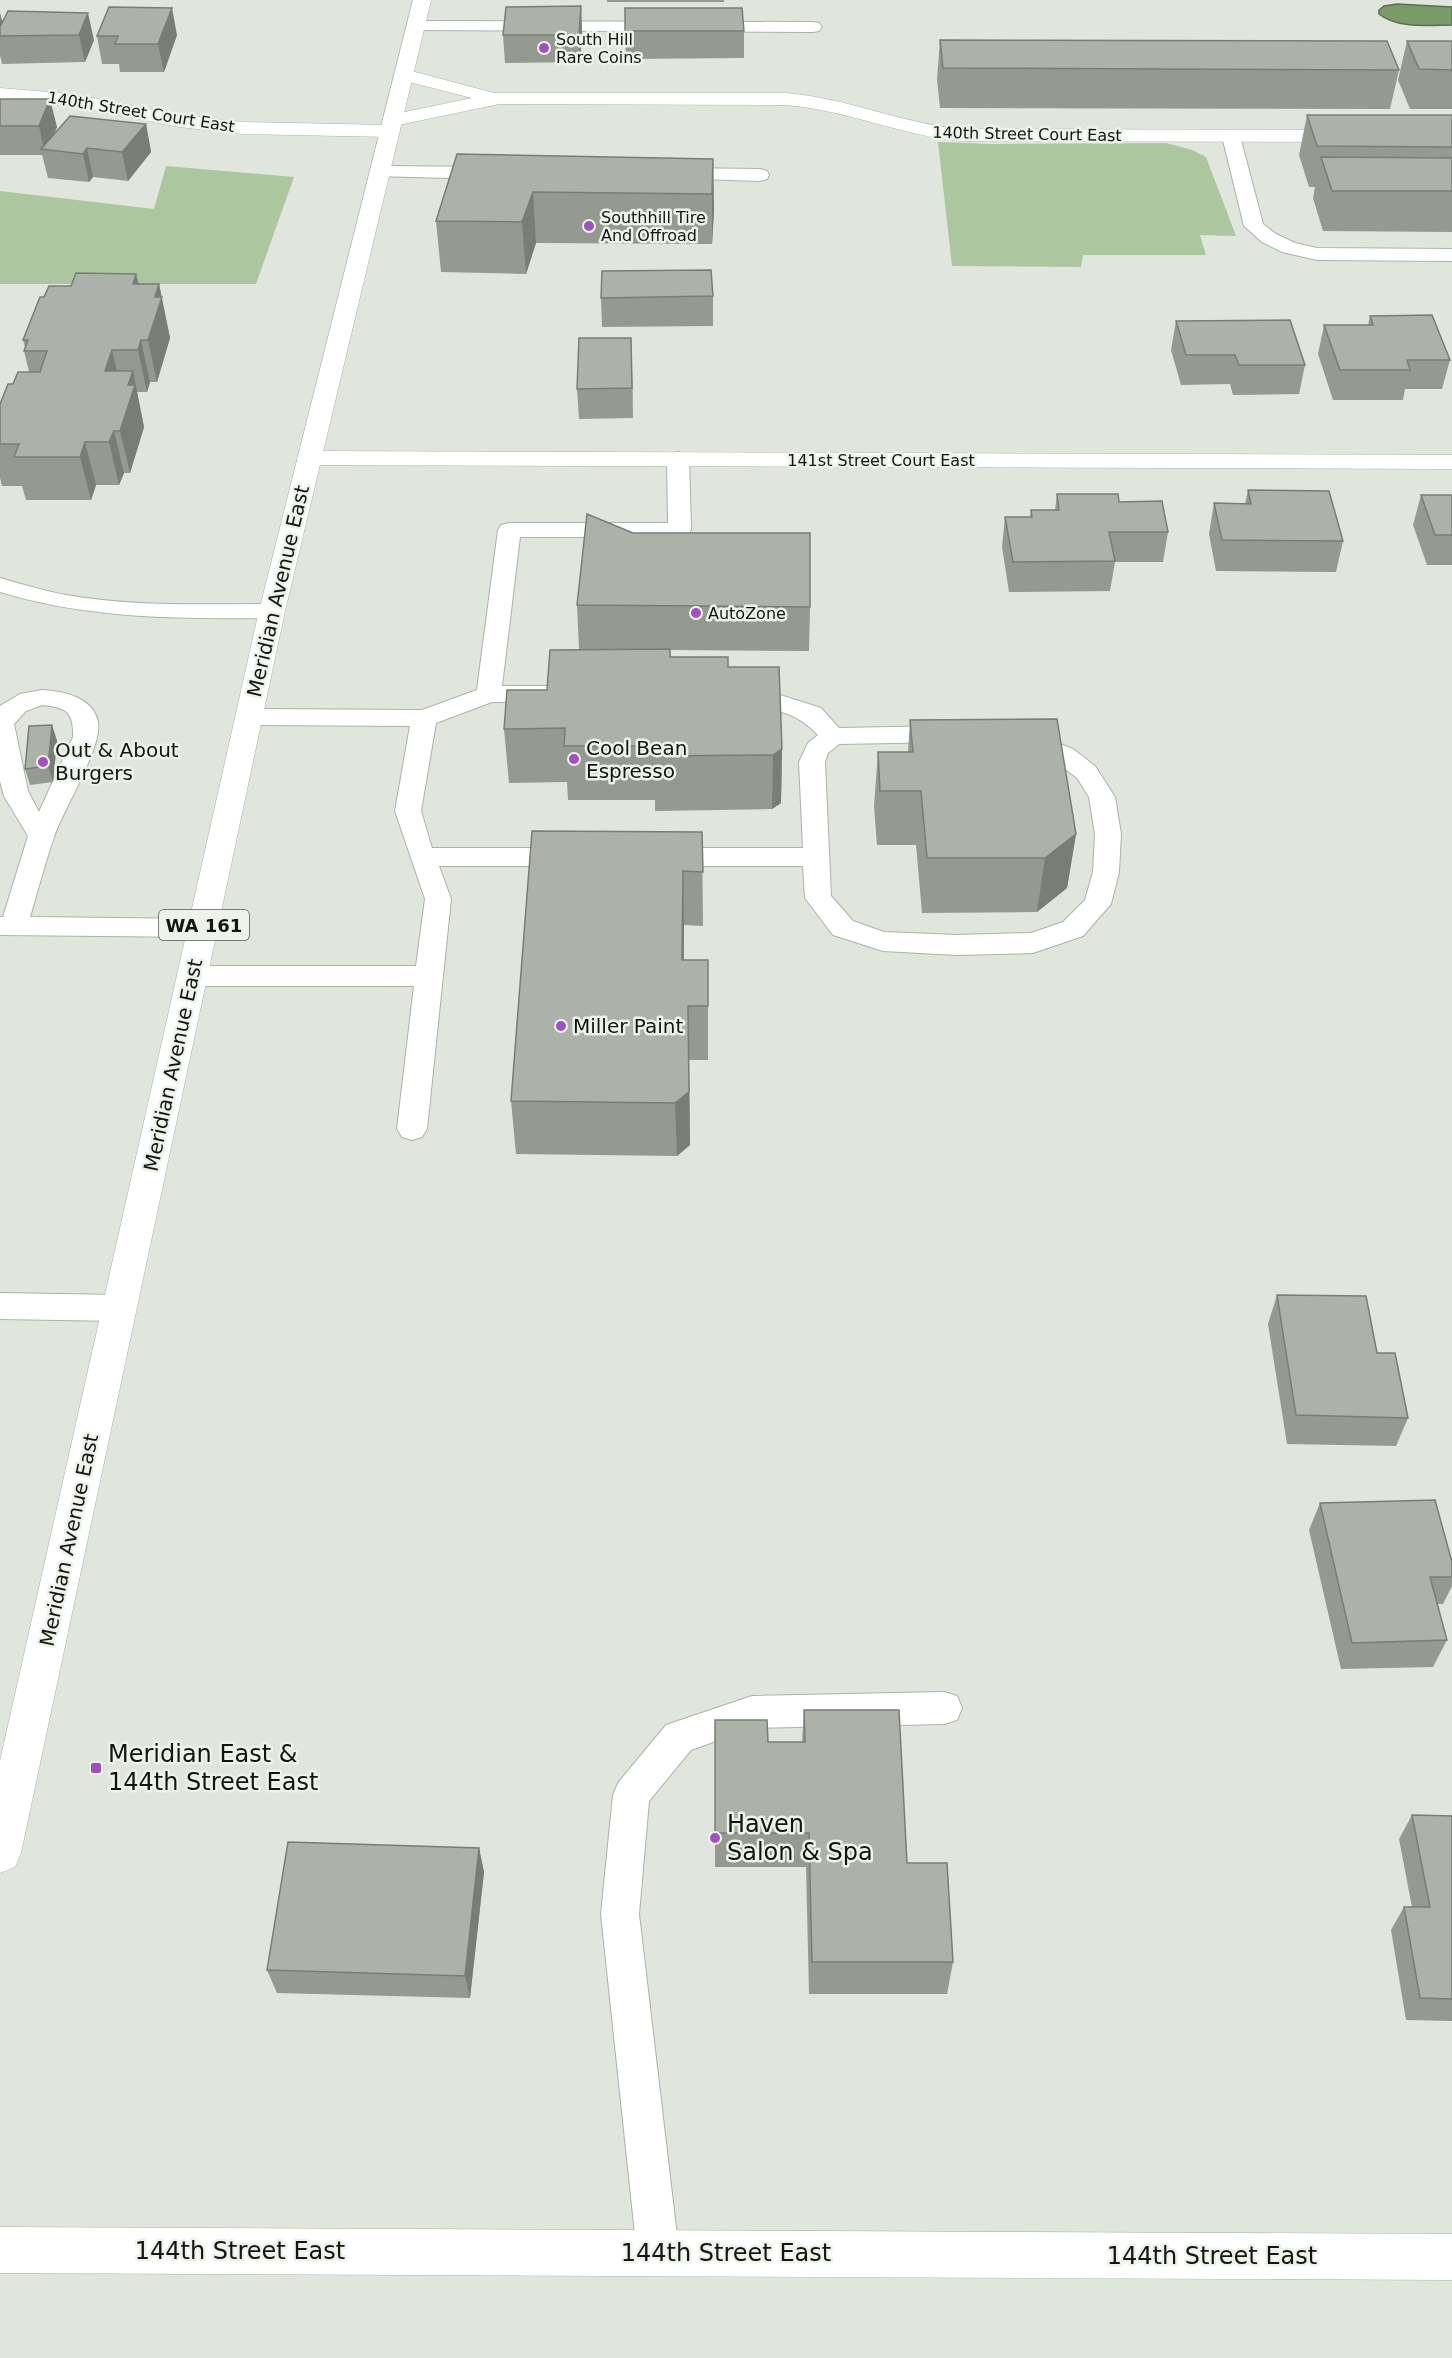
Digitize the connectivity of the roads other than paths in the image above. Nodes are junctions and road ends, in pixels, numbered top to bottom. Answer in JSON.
{"nodes":[{"id":1,"x":419,"y":13,"type":"edge"},
{"id":2,"x":813,"y":27,"type":"dead end"},
{"id":3,"x":404,"y":75,"type":"junction"},
{"id":4,"x":0,"y":94,"type":"edge"},
{"id":5,"x":499,"y":98,"type":"junction"},
{"id":6,"x":392,"y":126,"type":"junction"},
{"id":7,"x":1231,"y":136,"type":"junction"},
{"id":8,"x":1371,"y":136,"type":"edge"},
{"id":9,"x":380,"y":172,"type":"junction"},
{"id":10,"x":514,"y":173,"type":"edge"},
{"id":11,"x":655,"y":174,"type":"edge"},
{"id":12,"x":760,"y":174,"type":"dead end"},
{"id":13,"x":1452,"y":255,"type":"edge"},
{"id":14,"x":309,"y":458,"type":"junction"},
{"id":15,"x":678,"y":459,"type":"junction"},
{"id":16,"x":1452,"y":462,"type":"edge"},
{"id":17,"x":0,"y":585,"type":"edge"},
{"id":18,"x":272,"y":611,"type":"junction"},
{"id":19,"x":489,"y":694,"type":"junction"},
{"id":20,"x":573,"y":694,"type":"edge"},
{"id":21,"x":717,"y":695,"type":"edge"},
{"id":22,"x":249,"y":717,"type":"junction"},
{"id":23,"x":424,"y":718,"type":"junction"},
{"id":24,"x":974,"y":735,"type":"edge"},
{"id":25,"x":832,"y":736,"type":"junction"},
{"id":26,"x":1006,"y":738,"type":"edge"},
{"id":27,"x":41,"y":836,"type":"junction"},
{"id":28,"x":422,"y":856,"type":"junction"},
{"id":29,"x":601,"y":857,"type":"edge"},
{"id":30,"x":637,"y":857,"type":"edge"},
{"id":31,"x":815,"y":857,"type":"junction"},
{"id":32,"x":7,"y":926,"type":"edge"},
{"id":33,"x":203,"y":928,"type":"junction"},
{"id":34,"x":192,"y":976,"type":"junction"},
{"id":35,"x":429,"y":976,"type":"junction"},
{"id":36,"x":412,"y":1129,"type":"dead end"},
{"id":37,"x":0,"y":1306,"type":"edge"},
{"id":38,"x":119,"y":1308,"type":"junction"},
{"id":39,"x":944,"y":1708,"type":"dead end"},
{"id":40,"x":0,"y":1853,"type":"edge"},
{"id":41,"x":0,"y":2250,"type":"edge"},
{"id":42,"x":658,"y":2253,"type":"junction"},
{"id":43,"x":1452,"y":2257,"type":"edge"}],
"edges":[{"from":1,"to":2,"type":"lane"},
{"from":1,"to":3,"type":"street","name":"Meridian Avenue East","number":"WA 161"},
{"from":3,"to":5,"type":"street","name":"140th Street Court East"},
{"from":3,"to":6,"type":"street","name":"Meridian Avenue East","number":"WA 161"},
{"from":4,"to":6,"type":"street","name":"140th Street Court East"},
{"from":5,"to":6,"type":"street","name":"140th Street Court East"},
{"from":5,"to":7,"type":"street","name":"140th Street Court East"},
{"from":6,"to":9,"type":"street","name":"Meridian Avenue East","number":"WA 161"},
{"from":7,"to":8,"type":"street","name":"140th Street Court East"},
{"from":7,"to":13,"type":"lane"},
{"from":9,"to":10,"type":"lane"},
{"from":9,"to":14,"type":"street","name":"Meridian Avenue East","number":"WA 161"},
{"from":11,"to":12,"type":"lane"},
{"from":14,"to":15,"type":"street","name":"141st Street Court East"},
{"from":14,"to":18,"type":"street","name":"Meridian Avenue East","number":"WA 161"},
{"from":15,"to":16,"type":"street","name":"141st Street Court East"},
{"from":15,"to":19,"type":"lane"},
{"from":17,"to":18,"type":"lane"},
{"from":18,"to":22,"type":"street","name":"Meridian Avenue East","number":"WA 161"},
{"from":19,"to":20,"type":"lane"},
{"from":19,"to":23,"type":"lane"},
{"from":21,"to":25,"type":"lane"},
{"from":22,"to":23,"type":"lane"},
{"from":22,"to":33,"type":"street","name":"Meridian Avenue East","number":"WA 161"},
{"from":23,"to":28,"type":"lane"},
{"from":24,"to":25,"type":"lane"},
{"from":25,"to":31,"type":"lane"},
{"from":26,"to":31,"type":"lane"},
{"from":27,"to":27,"type":"lane"},
{"from":27,"to":32,"type":"lane"},
{"from":28,"to":29,"type":"lane"},
{"from":28,"to":35,"type":"lane"},
{"from":30,"to":31,"type":"lane"},
{"from":32,"to":33,"type":"lane"},
{"from":33,"to":34,"type":"street","name":"Meridian Avenue East","number":"WA 161"},
{"from":34,"to":35,"type":"lane"},
{"from":34,"to":38,"type":"street","name":"Meridian Avenue East","number":"WA 161"},
{"from":35,"to":36,"type":"lane"},
{"from":37,"to":38,"type":"lane"},
{"from":38,"to":40,"type":"street","name":"Meridian Avenue East","number":"WA 161"},
{"from":39,"to":42,"type":"lane"},
{"from":41,"to":42,"type":"street","name":"144th Street East"},
{"from":42,"to":43,"type":"street","name":"144th Street East"}]}
